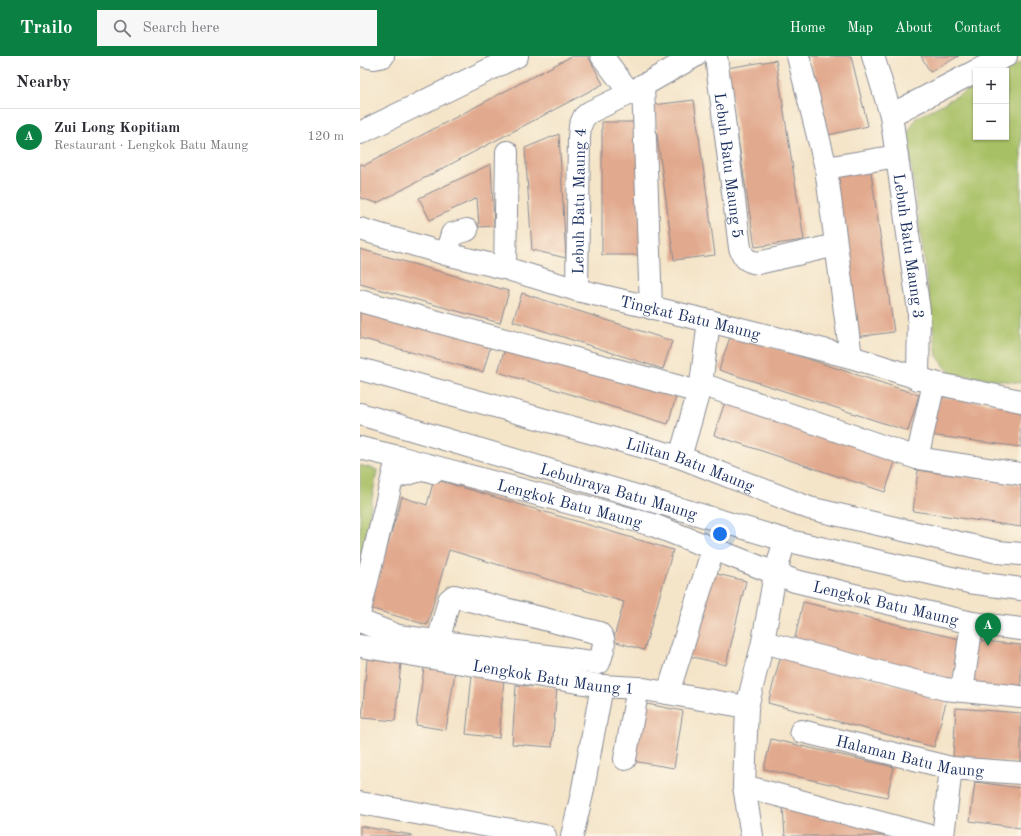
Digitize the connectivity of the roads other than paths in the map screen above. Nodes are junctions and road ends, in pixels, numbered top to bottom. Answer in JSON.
{"nodes":[{"id":1,"x":365,"y":56,"type":"edge"},
{"id":2,"x":383,"y":56,"type":"edge"},
{"id":3,"x":517,"y":56,"type":"edge"},
{"id":4,"x":602,"y":56,"type":"edge"},
{"id":5,"x":695,"y":56,"type":"edge"},
{"id":6,"x":716,"y":56,"type":"edge"},
{"id":7,"x":798,"y":56,"type":"edge"},
{"id":8,"x":873,"y":56,"type":"edge"},
{"id":9,"x":1006,"y":56,"type":"edge"},
{"id":10,"x":982,"y":68,"type":"edge"},
{"id":11,"x":973,"y":73,"type":"edge"},
{"id":12,"x":636,"y":89,"type":"junction"},
{"id":13,"x":891,"y":115,"type":"junction"},
{"id":14,"x":360,"y":133,"type":"edge"},
{"id":15,"x":507,"y":152,"type":"dead end"},
{"id":16,"x":897,"y":156,"type":"junction"},
{"id":17,"x":826,"y":168,"type":"junction"},
{"id":18,"x":360,"y":229,"type":"edge"},
{"id":19,"x":467,"y":230,"type":"dead end"},
{"id":20,"x":836,"y":244,"type":"junction"},
{"id":21,"x":446,"y":254,"type":"junction"},
{"id":22,"x":505,"y":268,"type":"junction"},
{"id":23,"x":577,"y":290,"type":"junction"},
{"id":24,"x":360,"y":301,"type":"edge"},
{"id":25,"x":651,"y":308,"type":"junction"},
{"id":26,"x":709,"y":321,"type":"junction"},
{"id":27,"x":851,"y":357,"type":"junction"},
{"id":28,"x":360,"y":369,"type":"edge"},
{"id":29,"x":926,"y":381,"type":"junction"},
{"id":30,"x":700,"y":388,"type":"junction"},
{"id":31,"x":1021,"y":400,"type":"edge"},
{"id":32,"x":360,"y":414,"type":"edge"},
{"id":33,"x":360,"y":448,"type":"edge"},
{"id":34,"x":398,"y":456,"type":"junction"},
{"id":35,"x":680,"y":457,"type":"junction"},
{"id":36,"x":918,"y":458,"type":"junction"},
{"id":37,"x":1021,"y":474,"type":"edge"},
{"id":38,"x":393,"y":478,"type":"junction"},
{"id":39,"x":644,"y":532,"type":"dead end"},
{"id":40,"x":785,"y":540,"type":"junction"},
{"id":41,"x":713,"y":549,"type":"junction"},
{"id":42,"x":1021,"y":554,"type":"edge"},
{"id":43,"x":775,"y":574,"type":"junction"},
{"id":44,"x":1021,"y":589,"type":"edge"},
{"id":45,"x":360,"y":610,"type":"edge"},
{"id":46,"x":360,"y":621,"type":"edge"},
{"id":47,"x":972,"y":623,"type":"junction"},
{"id":48,"x":1021,"y":629,"type":"edge"},
{"id":49,"x":438,"y":642,"type":"junction"},
{"id":50,"x":762,"y":642,"type":"junction"},
{"id":51,"x":360,"y":646,"type":"edge"},
{"id":52,"x":602,"y":686,"type":"junction"},
{"id":53,"x":638,"y":688,"type":"junction"},
{"id":54,"x":962,"y":692,"type":"junction"},
{"id":55,"x":668,"y":693,"type":"junction"},
{"id":56,"x":1021,"y":697,"type":"edge"},
{"id":57,"x":747,"y":707,"type":"junction"},
{"id":58,"x":801,"y":731,"type":"dead end"},
{"id":59,"x":625,"y":759,"type":"dead end"},
{"id":60,"x":951,"y":768,"type":"junction"},
{"id":61,"x":1021,"y":773,"type":"edge"},
{"id":62,"x":744,"y":786,"type":"junction"},
{"id":63,"x":360,"y":803,"type":"edge"},
{"id":64,"x":545,"y":836,"type":"edge"},
{"id":65,"x":572,"y":836,"type":"edge"},
{"id":66,"x":752,"y":836,"type":"edge"},
{"id":67,"x":930,"y":836,"type":"edge"},
{"id":68,"x":943,"y":836,"type":"edge"}],
"edges":[{"from":1,"to":2,"type":"street"},
{"from":3,"to":14,"type":"street"},
{"from":4,"to":12,"type":"street"},
{"from":5,"to":12,"type":"street","name":"Lebuh Batu Maung 4"},
{"from":6,"to":20,"type":"street","name":"Lebuh Batu Maung 5"},
{"from":7,"to":17,"type":"street"},
{"from":8,"to":13,"type":"street","name":"Lebuh Batu Maung 3"},
{"from":9,"to":10,"type":"street"},
{"from":11,"to":13,"type":"street"},
{"from":12,"to":23,"type":"street","name":"Lebuh Batu Maung 4"},
{"from":12,"to":25,"type":"street"},
{"from":13,"to":16,"type":"street","name":"Lebuh Batu Maung 3"},
{"from":15,"to":22,"type":"street"},
{"from":16,"to":17,"type":"street"},
{"from":16,"to":29,"type":"street","name":"Lebuh Batu Maung 3"},
{"from":17,"to":20,"type":"street"},
{"from":18,"to":21,"type":"street","name":"Tingkat Batu Maung"},
{"from":19,"to":21,"type":"street"},
{"from":20,"to":27,"type":"street"},
{"from":21,"to":22,"type":"street","name":"Tingkat Batu Maung"},
{"from":22,"to":23,"type":"street","name":"Tingkat Batu Maung"},
{"from":23,"to":25,"type":"street","name":"Tingkat Batu Maung"},
{"from":24,"to":30,"type":"street"},
{"from":25,"to":26,"type":"street","name":"Tingkat Batu Maung"},
{"from":26,"to":27,"type":"street","name":"Tingkat Batu Maung"},
{"from":26,"to":30,"type":"street"},
{"from":27,"to":29,"type":"street","name":"Tingkat Batu Maung"},
{"from":28,"to":35,"type":"street","name":"Lilitan Batu Maung"},
{"from":29,"to":31,"type":"street","name":"Tingkat Batu Maung"},
{"from":29,"to":36,"type":"street","name":"Lebuh Batu Maung 3"},
{"from":30,"to":35,"type":"street"},
{"from":30,"to":36,"type":"street"},
{"from":32,"to":40,"type":"street","name":"Lebuhraya Batu Maung"},
{"from":33,"to":34,"type":"street","name":"Lengkok Batu Maung"},
{"from":34,"to":38,"type":"street"},
{"from":34,"to":41,"type":"street","name":"Lengkok Batu Maung"},
{"from":35,"to":42,"type":"street","name":"Lilitan Batu Maung"},
{"from":36,"to":37,"type":"street"},
{"from":38,"to":39,"type":"street"},
{"from":38,"to":45,"type":"street"},
{"from":40,"to":43,"type":"street"},
{"from":40,"to":44,"type":"street","name":"Lebuhraya Batu Maung"},
{"from":41,"to":43,"type":"street","name":"Lengkok Batu Maung"},
{"from":41,"to":55,"type":"street"},
{"from":43,"to":47,"type":"street","name":"Lengkok Batu Maung"},
{"from":43,"to":50,"type":"street"},
{"from":46,"to":49,"type":"street"},
{"from":47,"to":48,"type":"street","name":"Lengkok Batu Maung"},
{"from":47,"to":54,"type":"street"},
{"from":49,"to":49,"type":"street"},
{"from":50,"to":54,"type":"street"},
{"from":50,"to":57,"type":"street"},
{"from":51,"to":52,"type":"street","name":"Lengkok Batu Maung 1"},
{"from":52,"to":53,"type":"street","name":"Lengkok Batu Maung 1"},
{"from":52,"to":65,"type":"street"},
{"from":53,"to":55,"type":"street","name":"Lengkok Batu Maung 1"},
{"from":53,"to":59,"type":"street"},
{"from":54,"to":56,"type":"street"},
{"from":55,"to":57,"type":"street","name":"Lengkok Batu Maung 1"},
{"from":57,"to":62,"type":"street"},
{"from":58,"to":60,"type":"street","name":"Halaman Batu Maung"},
{"from":60,"to":61,"type":"street","name":"Halaman Batu Maung"},
{"from":60,"to":68,"type":"street"},
{"from":62,"to":66,"type":"street"},
{"from":62,"to":67,"type":"street"},
{"from":63,"to":64,"type":"street"}]}
